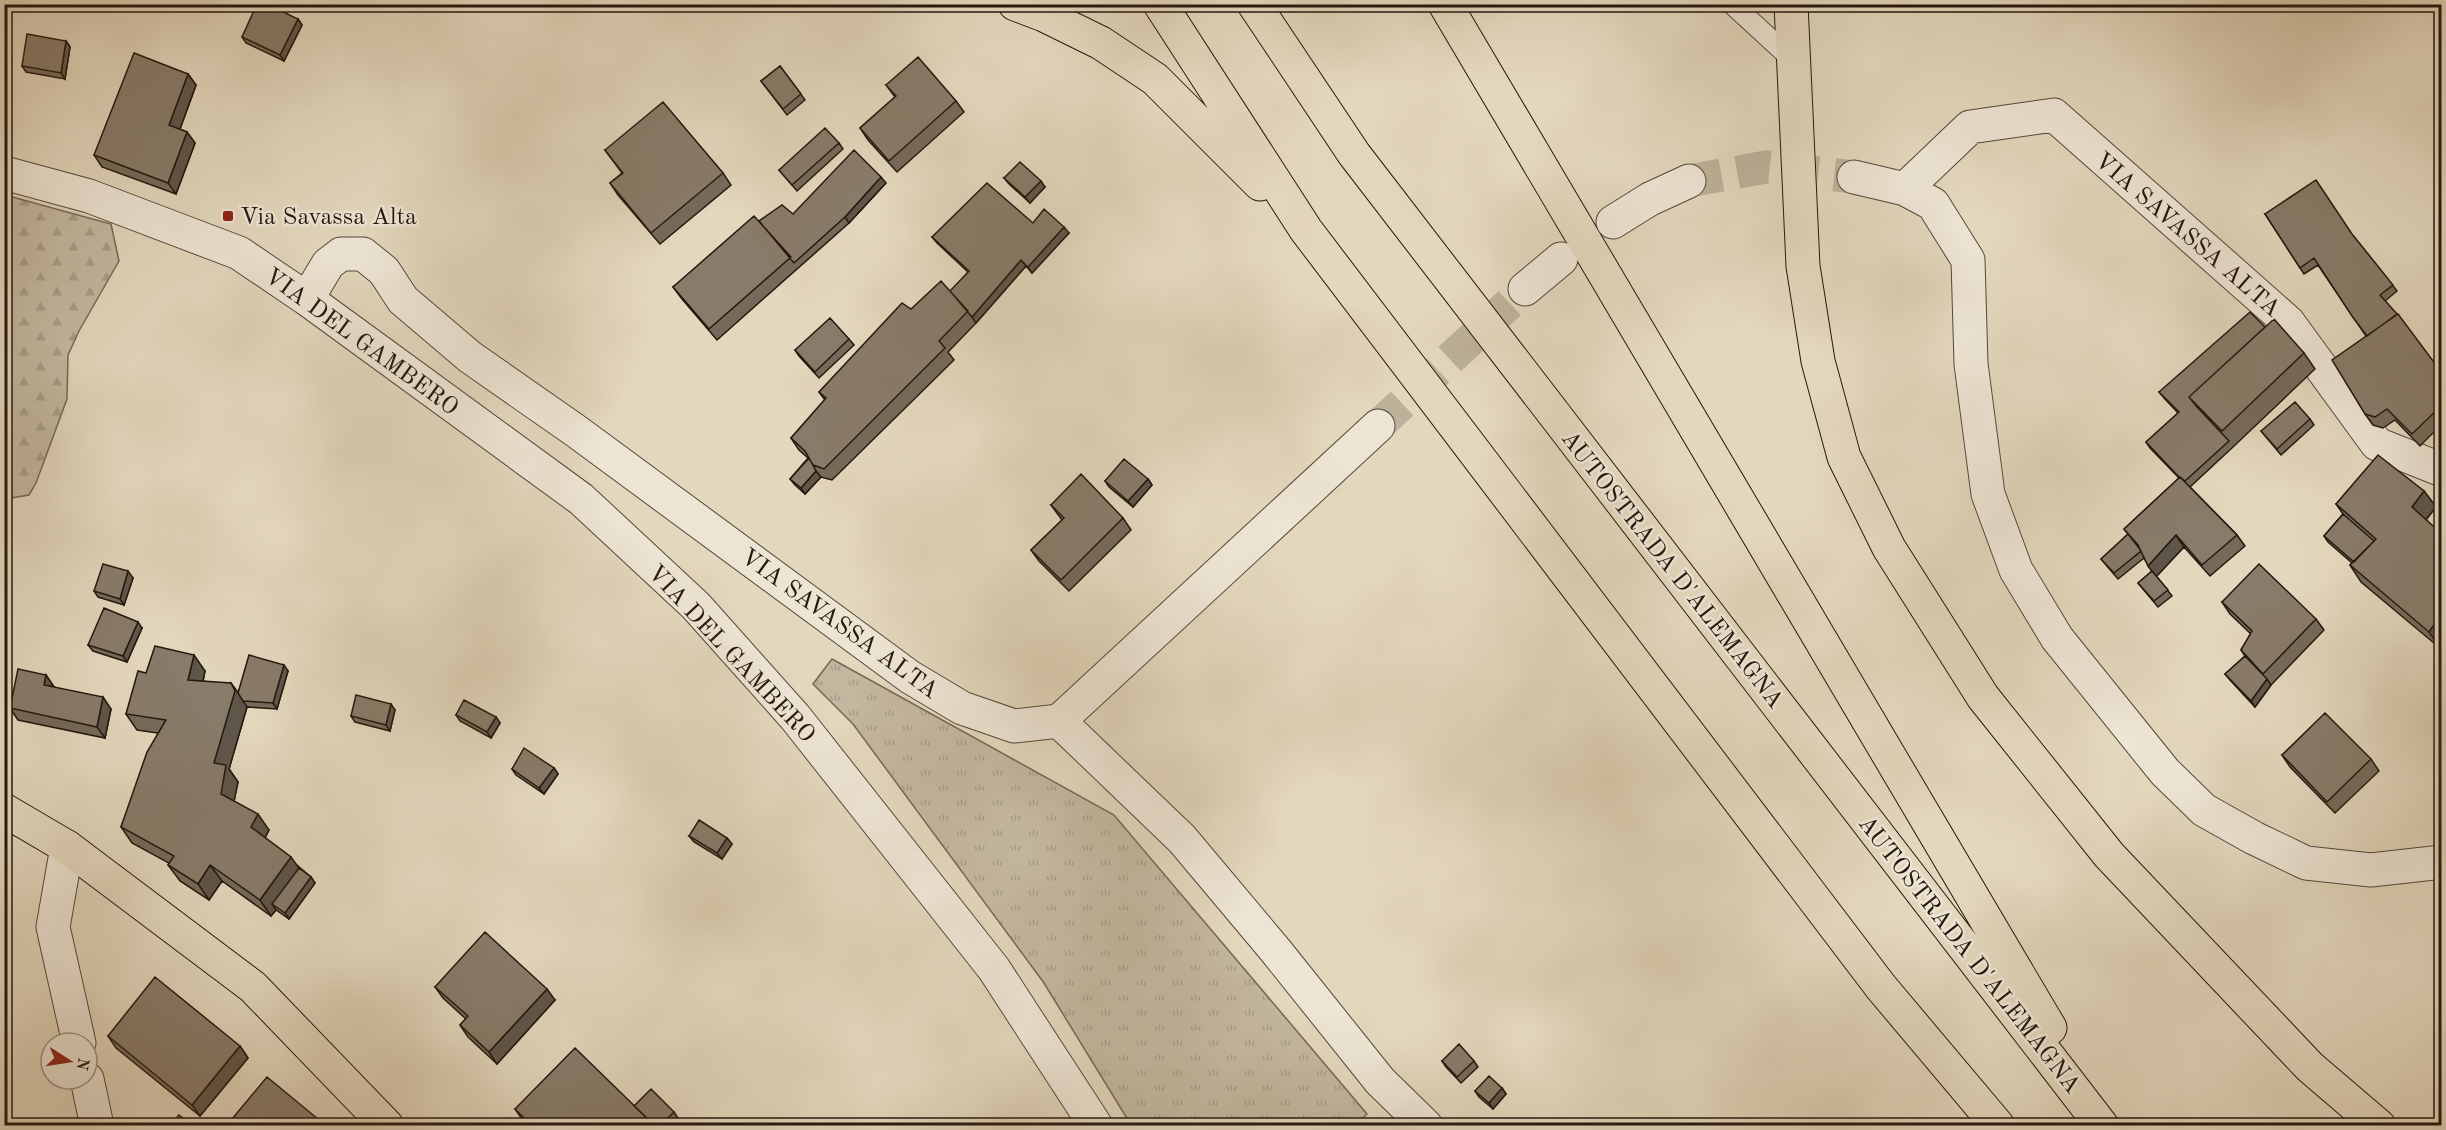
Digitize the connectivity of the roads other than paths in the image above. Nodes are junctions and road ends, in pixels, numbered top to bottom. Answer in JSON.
{"nodes":[{"id":1,"x":1015,"y":4,"type":"edge"},
{"id":2,"x":1160,"y":4,"type":"edge"},
{"id":3,"x":1254,"y":4,"type":"edge"},
{"id":4,"x":1445,"y":4,"type":"edge"},
{"id":5,"x":1732,"y":4,"type":"edge"},
{"id":6,"x":1791,"y":4,"type":"edge"},
{"id":7,"x":1794,"y":61,"type":"junction"},
{"id":8,"x":4,"y":173,"type":"edge"},
{"id":9,"x":1854,"y":177,"type":"tunnel mouth"},
{"id":10,"x":1689,"y":181,"type":"tunnel mouth"},
{"id":11,"x":1905,"y":189,"type":"junction"},
{"id":12,"x":1614,"y":222,"type":"dead end"},
{"id":13,"x":1306,"y":230,"type":"junction"},
{"id":14,"x":1561,"y":259,"type":"dead end"},
{"id":15,"x":1524,"y":289,"type":"tunnel mouth"},
{"id":16,"x":307,"y":299,"type":"junction"},
{"id":17,"x":1378,"y":426,"type":"tunnel mouth"},
{"id":18,"x":2442,"y":470,"type":"edge"},
{"id":19,"x":1059,"y":721,"type":"junction"},
{"id":20,"x":4,"y":810,"type":"edge"},
{"id":21,"x":67,"y":847,"type":"junction"},
{"id":22,"x":2442,"y":862,"type":"edge"},
{"id":23,"x":76,"y":1031,"type":"edge"},
{"id":24,"x":90,"y":1091,"type":"edge"},
{"id":25,"x":97,"y":1125,"type":"edge"},
{"id":26,"x":387,"y":1125,"type":"edge"},
{"id":27,"x":1096,"y":1125,"type":"edge"},
{"id":28,"x":1426,"y":1125,"type":"edge"},
{"id":29,"x":1998,"y":1125,"type":"edge"},
{"id":30,"x":2102,"y":1125,"type":"edge"},
{"id":31,"x":2107,"y":1125,"type":"edge"},
{"id":32,"x":2379,"y":1125,"type":"edge"}],
"edges":[{"from":1,"to":13,"type":"main road"},
{"from":2,"to":13,"type":"main road"},
{"from":3,"to":30,"type":"main road","name":"AUTOSTRADA D'ALEMAGNA"},
{"from":4,"to":31,"type":"main road"},
{"from":5,"to":7,"type":"lane"},
{"from":6,"to":7,"type":"main road"},
{"from":7,"to":32,"type":"main road"},
{"from":8,"to":16,"type":"street","name":"VIA DEL GAMBERO"},
{"from":9,"to":11,"type":"street"},
{"from":10,"to":12,"type":"street"},
{"from":11,"to":18,"type":"street","name":"VIA SAVASSA ALTA"},
{"from":11,"to":22,"type":"street"},
{"from":13,"to":29,"type":"main road"},
{"from":14,"to":15,"type":"street"},
{"from":16,"to":19,"type":"street","name":"VIA SAVASSA ALTA"},
{"from":16,"to":27,"type":"street","name":"VIA DEL GAMBERO"},
{"from":17,"to":19,"type":"street"},
{"from":19,"to":28,"type":"street"},
{"from":20,"to":21,"type":"main road"},
{"from":21,"to":23,"type":"street"},
{"from":21,"to":26,"type":"main road"},
{"from":24,"to":25,"type":"street"}]}
